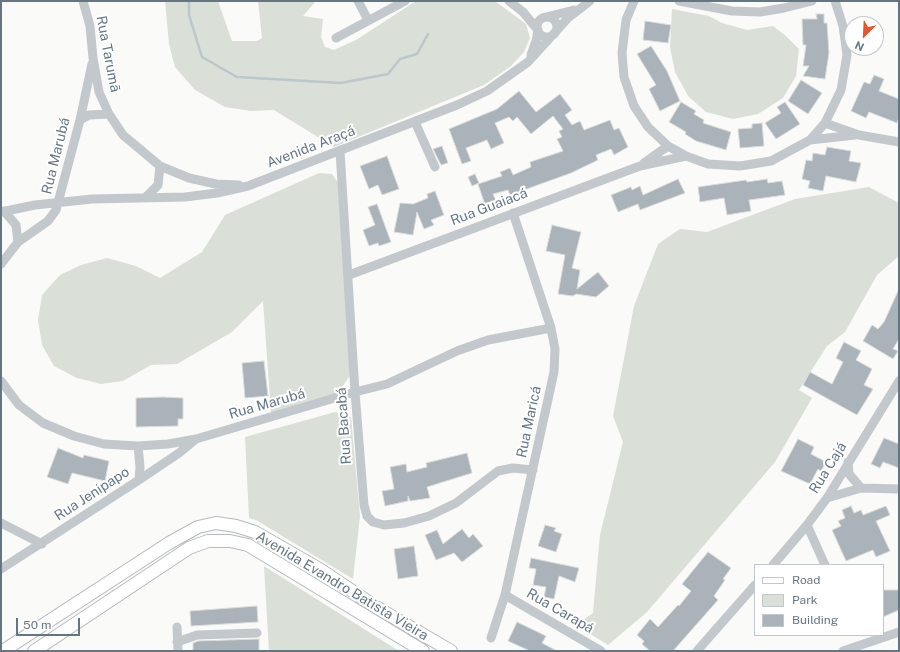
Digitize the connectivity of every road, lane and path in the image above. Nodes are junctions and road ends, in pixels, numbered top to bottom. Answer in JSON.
{"nodes":[{"id":1,"x":83,"y":1,"type":"edge"},
{"id":2,"x":358,"y":1,"type":"edge"},
{"id":3,"x":405,"y":1,"type":"edge"},
{"id":4,"x":509,"y":1,"type":"edge"},
{"id":5,"x":590,"y":1,"type":"edge"},
{"id":6,"x":634,"y":1,"type":"edge"},
{"id":7,"x":679,"y":1,"type":"edge"},
{"id":8,"x":812,"y":1,"type":"edge"},
{"id":9,"x":835,"y":1,"type":"edge"},
{"id":10,"x":581,"y":6,"type":"junction"},
{"id":11,"x":523,"y":12,"type":"junction"},
{"id":12,"x":548,"y":17,"type":"junction"},
{"id":13,"x":368,"y":20,"type":"junction"},
{"id":14,"x":538,"y":30,"type":"junction"},
{"id":15,"x":554,"y":34,"type":"junction"},
{"id":16,"x":336,"y":38,"type":"dead end"},
{"id":17,"x":93,"y":58,"type":"junction"},
{"id":18,"x":528,"y":62,"type":"junction"},
{"id":19,"x":109,"y":114,"type":"junction"},
{"id":20,"x":80,"y":120,"type":"junction"},
{"id":21,"x":415,"y":122,"type":"junction"},
{"id":22,"x":825,"y":123,"type":"junction"},
{"id":23,"x":858,"y":135,"type":"junction"},
{"id":24,"x":810,"y":140,"type":"junction"},
{"id":25,"x":899,"y":142,"type":"edge"},
{"id":26,"x":668,"y":146,"type":"junction"},
{"id":27,"x":340,"y":150,"type":"junction"},
{"id":28,"x":686,"y":156,"type":"junction"},
{"id":29,"x":160,"y":166,"type":"junction"},
{"id":30,"x":640,"y":166,"type":"junction"},
{"id":31,"x":435,"y":167,"type":"dead end"},
{"id":32,"x":248,"y":186,"type":"junction"},
{"id":33,"x":145,"y":198,"type":"junction"},
{"id":34,"x":59,"y":202,"type":"junction"},
{"id":35,"x":2,"y":212,"type":"edge"},
{"id":36,"x":513,"y":213,"type":"junction"},
{"id":37,"x":18,"y":242,"type":"junction"},
{"id":38,"x":1,"y":264,"type":"edge"},
{"id":39,"x":349,"y":275,"type":"junction"},
{"id":40,"x":551,"y":328,"type":"junction"},
{"id":41,"x":1,"y":381,"type":"edge"},
{"id":42,"x":899,"y":381,"type":"edge"},
{"id":43,"x":355,"y":392,"type":"junction"},
{"id":44,"x":196,"y":439,"type":"junction"},
{"id":45,"x":138,"y":446,"type":"junction"},
{"id":46,"x":848,"y":462,"type":"junction"},
{"id":47,"x":532,"y":470,"type":"junction"},
{"id":48,"x":139,"y":480,"type":"junction"},
{"id":49,"x":861,"y":488,"type":"junction"},
{"id":50,"x":899,"y":489,"type":"edge"},
{"id":51,"x":827,"y":498,"type":"junction"},
{"id":52,"x":1,"y":522,"type":"edge"},
{"id":53,"x":807,"y":525,"type":"junction"},
{"id":54,"x":42,"y":544,"type":"junction"},
{"id":55,"x":774,"y":564,"type":"edge"},
{"id":56,"x":825,"y":564,"type":"edge"},
{"id":57,"x":1,"y":570,"type":"edge"},
{"id":58,"x":323,"y":572,"type":"junction"},
{"id":59,"x":315,"y":586,"type":"junction"},
{"id":60,"x":754,"y":586,"type":"edge"},
{"id":61,"x":505,"y":595,"type":"junction"},
{"id":62,"x":177,"y":627,"type":"dead end"},
{"id":63,"x":899,"y":632,"type":"edge"},
{"id":64,"x":256,"y":633,"type":"dead end"},
{"id":65,"x":884,"y":635,"type":"edge"},
{"id":66,"x":876,"y":636,"type":"edge"},
{"id":67,"x":491,"y":638,"type":"dead end"},
{"id":68,"x":859,"y":639,"type":"edge"},
{"id":69,"x":178,"y":646,"type":"edge"},
{"id":70,"x":3,"y":651,"type":"edge"},
{"id":71,"x":34,"y":651,"type":"edge"},
{"id":72,"x":422,"y":651,"type":"edge"},
{"id":73,"x":451,"y":651,"type":"edge"},
{"id":74,"x":601,"y":651,"type":"edge"},
{"id":75,"x":697,"y":651,"type":"edge"},
{"id":76,"x":842,"y":651,"type":"edge"}],
"edges":[{"from":1,"to":17,"type":"street","name":"Rua Tarumã"},
{"from":2,"to":13,"type":"street"},
{"from":3,"to":13,"type":"street"},
{"from":4,"to":11,"type":"street"},
{"from":5,"to":10,"type":"street","name":"Avenida Araçá"},
{"from":6,"to":26,"type":"street"},
{"from":7,"to":8,"type":"street"},
{"from":9,"to":22,"type":"street"},
{"from":10,"to":12,"type":"street"},
{"from":10,"to":15,"type":"street","name":"Avenida Araçá"},
{"from":11,"to":12,"type":"street"},
{"from":11,"to":14,"type":"street"},
{"from":12,"to":14,"type":"street"},
{"from":12,"to":15,"type":"street"},
{"from":13,"to":16,"type":"street"},
{"from":14,"to":15,"type":"street"},
{"from":14,"to":18,"type":"street"},
{"from":15,"to":18,"type":"street","name":"Avenida Araçá"},
{"from":17,"to":19,"type":"street","name":"Rua Tarumã"},
{"from":17,"to":20,"type":"street","name":"Rua Marubá"},
{"from":18,"to":21,"type":"street","name":"Avenida Araçá"},
{"from":19,"to":20,"type":"street"},
{"from":19,"to":29,"type":"street","name":"Rua Tarumã"},
{"from":20,"to":34,"type":"street","name":"Rua Marubá"},
{"from":21,"to":27,"type":"street","name":"Avenida Araçá"},
{"from":21,"to":31,"type":"street"},
{"from":22,"to":23,"type":"street"},
{"from":22,"to":24,"type":"street"},
{"from":23,"to":24,"type":"street"},
{"from":23,"to":25,"type":"street"},
{"from":24,"to":28,"type":"street"},
{"from":26,"to":28,"type":"street"},
{"from":26,"to":30,"type":"street","name":"Rua Guaiacá"},
{"from":27,"to":32,"type":"street","name":"Avenida Araçá"},
{"from":27,"to":39,"type":"street","name":"Rua Bacabá"},
{"from":28,"to":30,"type":"street","name":"Rua Guaiacá"},
{"from":29,"to":32,"type":"street","name":"Rua Tarumã"},
{"from":29,"to":33,"type":"street"},
{"from":30,"to":36,"type":"street","name":"Rua Guaiacá"},
{"from":32,"to":33,"type":"street","name":"Avenida Araçá"},
{"from":33,"to":34,"type":"street","name":"Avenida Araçá"},
{"from":34,"to":35,"type":"street","name":"Avenida Araçá"},
{"from":34,"to":37,"type":"street","name":"Rua Marubá"},
{"from":35,"to":37,"type":"street"},
{"from":36,"to":39,"type":"street","name":"Rua Guaiacá"},
{"from":36,"to":40,"type":"street","name":"Rua Maricá"},
{"from":37,"to":38,"type":"street","name":"Rua Marubá"},
{"from":39,"to":43,"type":"street","name":"Rua Bacabá"},
{"from":40,"to":43,"type":"street","name":"Rua Marubá"},
{"from":40,"to":47,"type":"street","name":"Rua Maricá"},
{"from":41,"to":45,"type":"street","name":"Rua Marubá"},
{"from":42,"to":46,"type":"street","name":"Rua Cajá"},
{"from":43,"to":44,"type":"street","name":"Rua Marubá"},
{"from":43,"to":47,"type":"street","name":"Rua Bacabá"},
{"from":44,"to":45,"type":"street","name":"Rua Marubá"},
{"from":44,"to":48,"type":"street","name":"Rua Jenipapo"},
{"from":45,"to":48,"type":"street"},
{"from":46,"to":49,"type":"street"},
{"from":46,"to":51,"type":"street","name":"Rua Cajá"},
{"from":47,"to":61,"type":"street","name":"Rua Maricá"},
{"from":48,"to":54,"type":"street","name":"Rua Jenipapo"},
{"from":49,"to":50,"type":"street"},
{"from":49,"to":51,"type":"street"},
{"from":51,"to":53,"type":"street","name":"Rua Cajá"},
{"from":52,"to":54,"type":"street"},
{"from":53,"to":55,"type":"street","name":"Rua Cajá"},
{"from":53,"to":56,"type":"street"},
{"from":54,"to":57,"type":"street","name":"Rua Jenipapo"},
{"from":58,"to":59,"type":"main road"},
{"from":58,"to":70,"type":"main road","name":"Avenida Evandro Batista Vieira"},
{"from":58,"to":73,"type":"main road","name":"Avenida Evandro Batista Vieira"},
{"from":59,"to":71,"type":"main road","name":"Avenida Evandro Batista Vieira"},
{"from":59,"to":72,"type":"main road","name":"Avenida Evandro Batista Vieira"},
{"from":60,"to":75,"type":"street"},
{"from":61,"to":67,"type":"street","name":"Rua Maricá"},
{"from":61,"to":74,"type":"street","name":"Rua Carapá"},
{"from":62,"to":69,"type":"street"},
{"from":63,"to":65,"type":"street"},
{"from":64,"to":69,"type":"street"},
{"from":66,"to":68,"type":"street"},
{"from":68,"to":76,"type":"street"}]}
